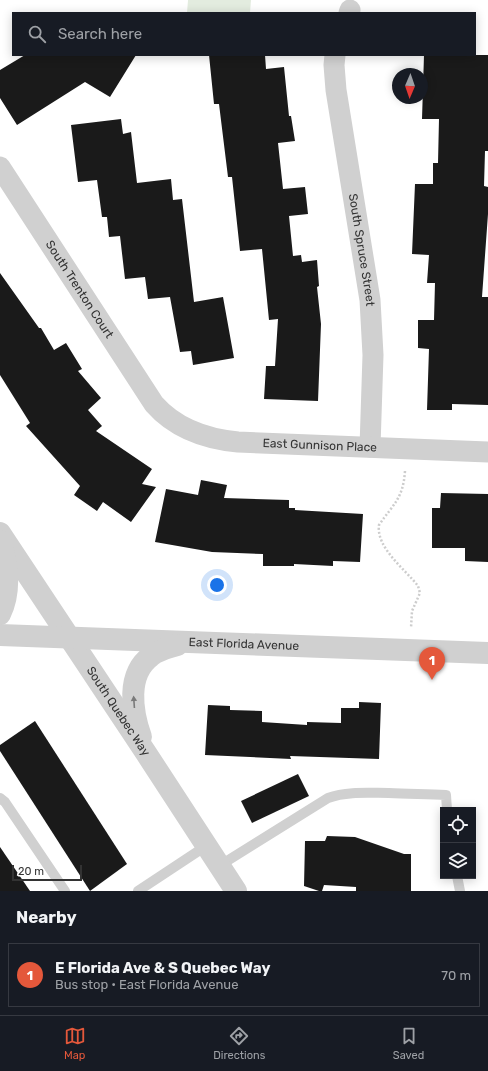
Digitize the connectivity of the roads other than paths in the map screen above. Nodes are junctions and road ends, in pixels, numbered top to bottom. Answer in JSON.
{"nodes":[{"id":1,"x":335,"y":56,"type":"edge"},
{"id":2,"x":0,"y":167,"type":"edge"},
{"id":3,"x":160,"y":411,"type":"joint"},
{"id":4,"x":370,"y":447,"type":"junction"},
{"id":5,"x":488,"y":452,"type":"edge"},
{"id":6,"x":0,"y":533,"type":"edge"},
{"id":7,"x":0,"y":540,"type":"edge"},
{"id":8,"x":0,"y":614,"type":"edge"},
{"id":9,"x":0,"y":635,"type":"edge"},
{"id":10,"x":69,"y":638,"type":"junction"},
{"id":11,"x":183,"y":642,"type":"junction"},
{"id":12,"x":488,"y":653,"type":"edge"},
{"id":13,"x":146,"y":753,"type":"junction"},
{"id":14,"x":0,"y":798,"type":"edge"},
{"id":15,"x":447,"y":807,"type":"edge"},
{"id":16,"x":206,"y":846,"type":"junction"},
{"id":17,"x":220,"y":866,"type":"junction"},
{"id":18,"x":458,"y":879,"type":"edge"},
{"id":19,"x":65,"y":891,"type":"edge"},
{"id":20,"x":138,"y":891,"type":"edge"},
{"id":21,"x":236,"y":891,"type":"edge"},
{"id":22,"x":460,"y":891,"type":"edge"}],
"edges":[{"from":1,"to":4,"type":"street","name":"South Spruce Street"},
{"from":2,"to":3,"type":"street","name":"South Trenton Court"},
{"from":3,"to":4,"type":"street","name":"East Gunnison Place"},
{"from":4,"to":5,"type":"street","name":"East Gunnison Place"},
{"from":6,"to":10,"type":"street","name":"South Quebec Way"},
{"from":7,"to":8,"type":"street"},
{"from":9,"to":10,"type":"street","name":"East Florida Avenue"},
{"from":10,"to":11,"type":"street","name":"East Florida Avenue"},
{"from":10,"to":13,"type":"street","name":"South Quebec Way"},
{"from":11,"to":12,"type":"street","name":"East Florida Avenue"},
{"from":13,"to":11,"type":"street","one_way":true},
{"from":13,"to":16,"type":"street","name":"South Quebec Way"},
{"from":14,"to":19,"type":"lane"},
{"from":15,"to":17,"type":"lane"},
{"from":16,"to":17,"type":"street","name":"South Quebec Way"},
{"from":16,"to":20,"type":"lane"},
{"from":17,"to":21,"type":"street","name":"South Quebec Way"},
{"from":18,"to":22,"type":"lane"}]}
